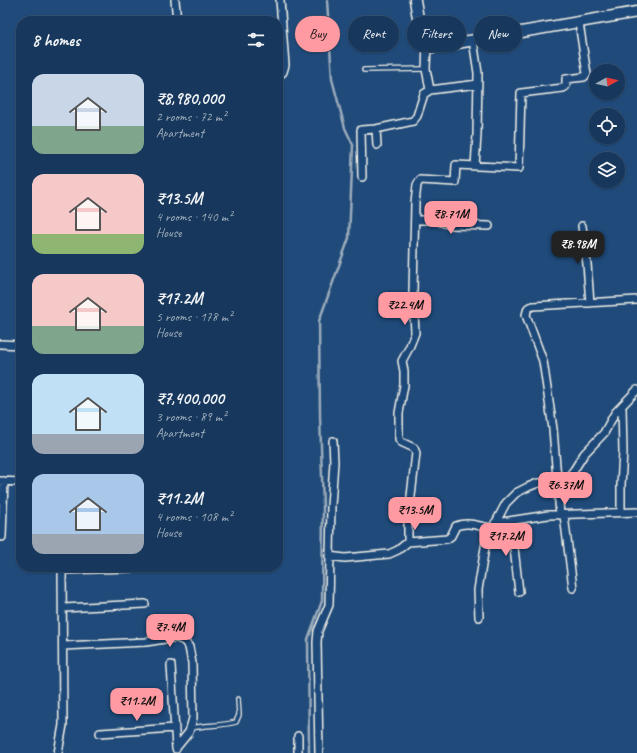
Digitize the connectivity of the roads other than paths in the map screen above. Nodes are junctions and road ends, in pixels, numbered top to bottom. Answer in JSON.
{"nodes":[{"id":1,"x":175,"y":0,"type":"edge"},
{"id":2,"x":280,"y":0,"type":"edge"},
{"id":3,"x":415,"y":0,"type":"edge"},
{"id":4,"x":637,"y":12,"type":"edge"},
{"id":5,"x":177,"y":16,"type":"edge"},
{"id":6,"x":281,"y":16,"type":"edge"},
{"id":7,"x":418,"y":16,"type":"edge"},
{"id":8,"x":579,"y":22,"type":"junction"},
{"id":9,"x":283,"y":39,"type":"edge"},
{"id":10,"x":473,"y":40,"type":"junction"},
{"id":11,"x":466,"y":41,"type":"edge"},
{"id":12,"x":427,"y":52,"type":"edge"},
{"id":13,"x":426,"y":69,"type":"junction"},
{"id":14,"x":364,"y":70,"type":"dead end"},
{"id":15,"x":283,"y":72,"type":"edge"},
{"id":16,"x":478,"y":84,"type":"junction"},
{"id":17,"x":430,"y":90,"type":"junction"},
{"id":18,"x":376,"y":129,"type":"junction"},
{"id":19,"x":377,"y":145,"type":"dead end"},
{"id":20,"x":474,"y":166,"type":"junction"},
{"id":21,"x":362,"y":177,"type":"dead end"},
{"id":22,"x":415,"y":220,"type":"junction"},
{"id":23,"x":489,"y":226,"type":"dead end"},
{"id":24,"x":582,"y":226,"type":"dead end"},
{"id":25,"x":637,"y":300,"type":"edge"},
{"id":26,"x":590,"y":303,"type":"junction"},
{"id":27,"x":0,"y":344,"type":"edge"},
{"id":28,"x":16,"y":345,"type":"edge"},
{"id":29,"x":637,"y":390,"type":"edge"},
{"id":30,"x":622,"y":406,"type":"junction"},
{"id":31,"x":333,"y":441,"type":"dead end"},
{"id":32,"x":2,"y":481,"type":"edge"},
{"id":33,"x":16,"y":482,"type":"edge"},
{"id":34,"x":557,"y":483,"type":"junction"},
{"id":35,"x":621,"y":512,"type":"junction"},
{"id":36,"x":637,"y":512,"type":"edge"},
{"id":37,"x":562,"y":515,"type":"junction"},
{"id":38,"x":511,"y":521,"type":"junction"},
{"id":39,"x":494,"y":525,"type":"junction"},
{"id":40,"x":2,"y":537,"type":"dead end"},
{"id":41,"x":408,"y":542,"type":"junction"},
{"id":42,"x":329,"y":556,"type":"junction"},
{"id":43,"x":62,"y":572,"type":"edge"},
{"id":44,"x":573,"y":588,"type":"dead end"},
{"id":45,"x":519,"y":592,"type":"dead end"},
{"id":46,"x":145,"y":604,"type":"dead end"},
{"id":47,"x":63,"y":608,"type":"junction"},
{"id":48,"x":479,"y":617,"type":"dead end"},
{"id":49,"x":63,"y":646,"type":"junction"},
{"id":50,"x":171,"y":665,"type":"dead end"},
{"id":51,"x":238,"y":699,"type":"dead end"},
{"id":52,"x":175,"y":728,"type":"junction"},
{"id":53,"x":191,"y":728,"type":"junction"},
{"id":54,"x":100,"y":733,"type":"dead end"},
{"id":55,"x":298,"y":736,"type":"dead end"},
{"id":56,"x":176,"y":751,"type":"edge"},
{"id":57,"x":58,"y":753,"type":"edge"},
{"id":58,"x":298,"y":753,"type":"edge"},
{"id":59,"x":319,"y":753,"type":"edge"}],
"edges":[{"from":1,"to":5,"type":"street"},
{"from":2,"to":6,"type":"street"},
{"from":3,"to":7,"type":"street"},
{"from":4,"to":8,"type":"street"},
{"from":8,"to":10,"type":"street"},
{"from":8,"to":20,"type":"street"},
{"from":9,"to":15,"type":"street"},
{"from":10,"to":11,"type":"street"},
{"from":10,"to":16,"type":"street"},
{"from":12,"to":13,"type":"street"},
{"from":13,"to":14,"type":"lane"},
{"from":13,"to":17,"type":"street"},
{"from":16,"to":17,"type":"street"},
{"from":16,"to":20,"type":"street"},
{"from":17,"to":18,"type":"street"},
{"from":18,"to":19,"type":"street"},
{"from":18,"to":21,"type":"street"},
{"from":20,"to":22,"type":"street"},
{"from":22,"to":23,"type":"street"},
{"from":22,"to":41,"type":"street"},
{"from":24,"to":26,"type":"street"},
{"from":25,"to":26,"type":"street"},
{"from":26,"to":34,"type":"street"},
{"from":27,"to":28,"type":"street"},
{"from":29,"to":30,"type":"street"},
{"from":30,"to":34,"type":"street"},
{"from":30,"to":35,"type":"street"},
{"from":31,"to":42,"type":"street"},
{"from":32,"to":33,"type":"street"},
{"from":32,"to":40,"type":"street"},
{"from":34,"to":37,"type":"street"},
{"from":34,"to":39,"type":"street"},
{"from":35,"to":36,"type":"street"},
{"from":35,"to":37,"type":"street"},
{"from":37,"to":38,"type":"street"},
{"from":37,"to":44,"type":"street"},
{"from":38,"to":39,"type":"street"},
{"from":38,"to":45,"type":"street"},
{"from":39,"to":41,"type":"street"},
{"from":39,"to":48,"type":"street"},
{"from":41,"to":42,"type":"street"},
{"from":42,"to":59,"type":"street"},
{"from":43,"to":47,"type":"street"},
{"from":46,"to":47,"type":"street"},
{"from":47,"to":49,"type":"street"},
{"from":49,"to":53,"type":"street"},
{"from":49,"to":57,"type":"street"},
{"from":50,"to":52,"type":"street"},
{"from":51,"to":53,"type":"lane"},
{"from":52,"to":54,"type":"street"},
{"from":52,"to":56,"type":"street"},
{"from":53,"to":56,"type":"street"},
{"from":55,"to":58,"type":"street"}]}
